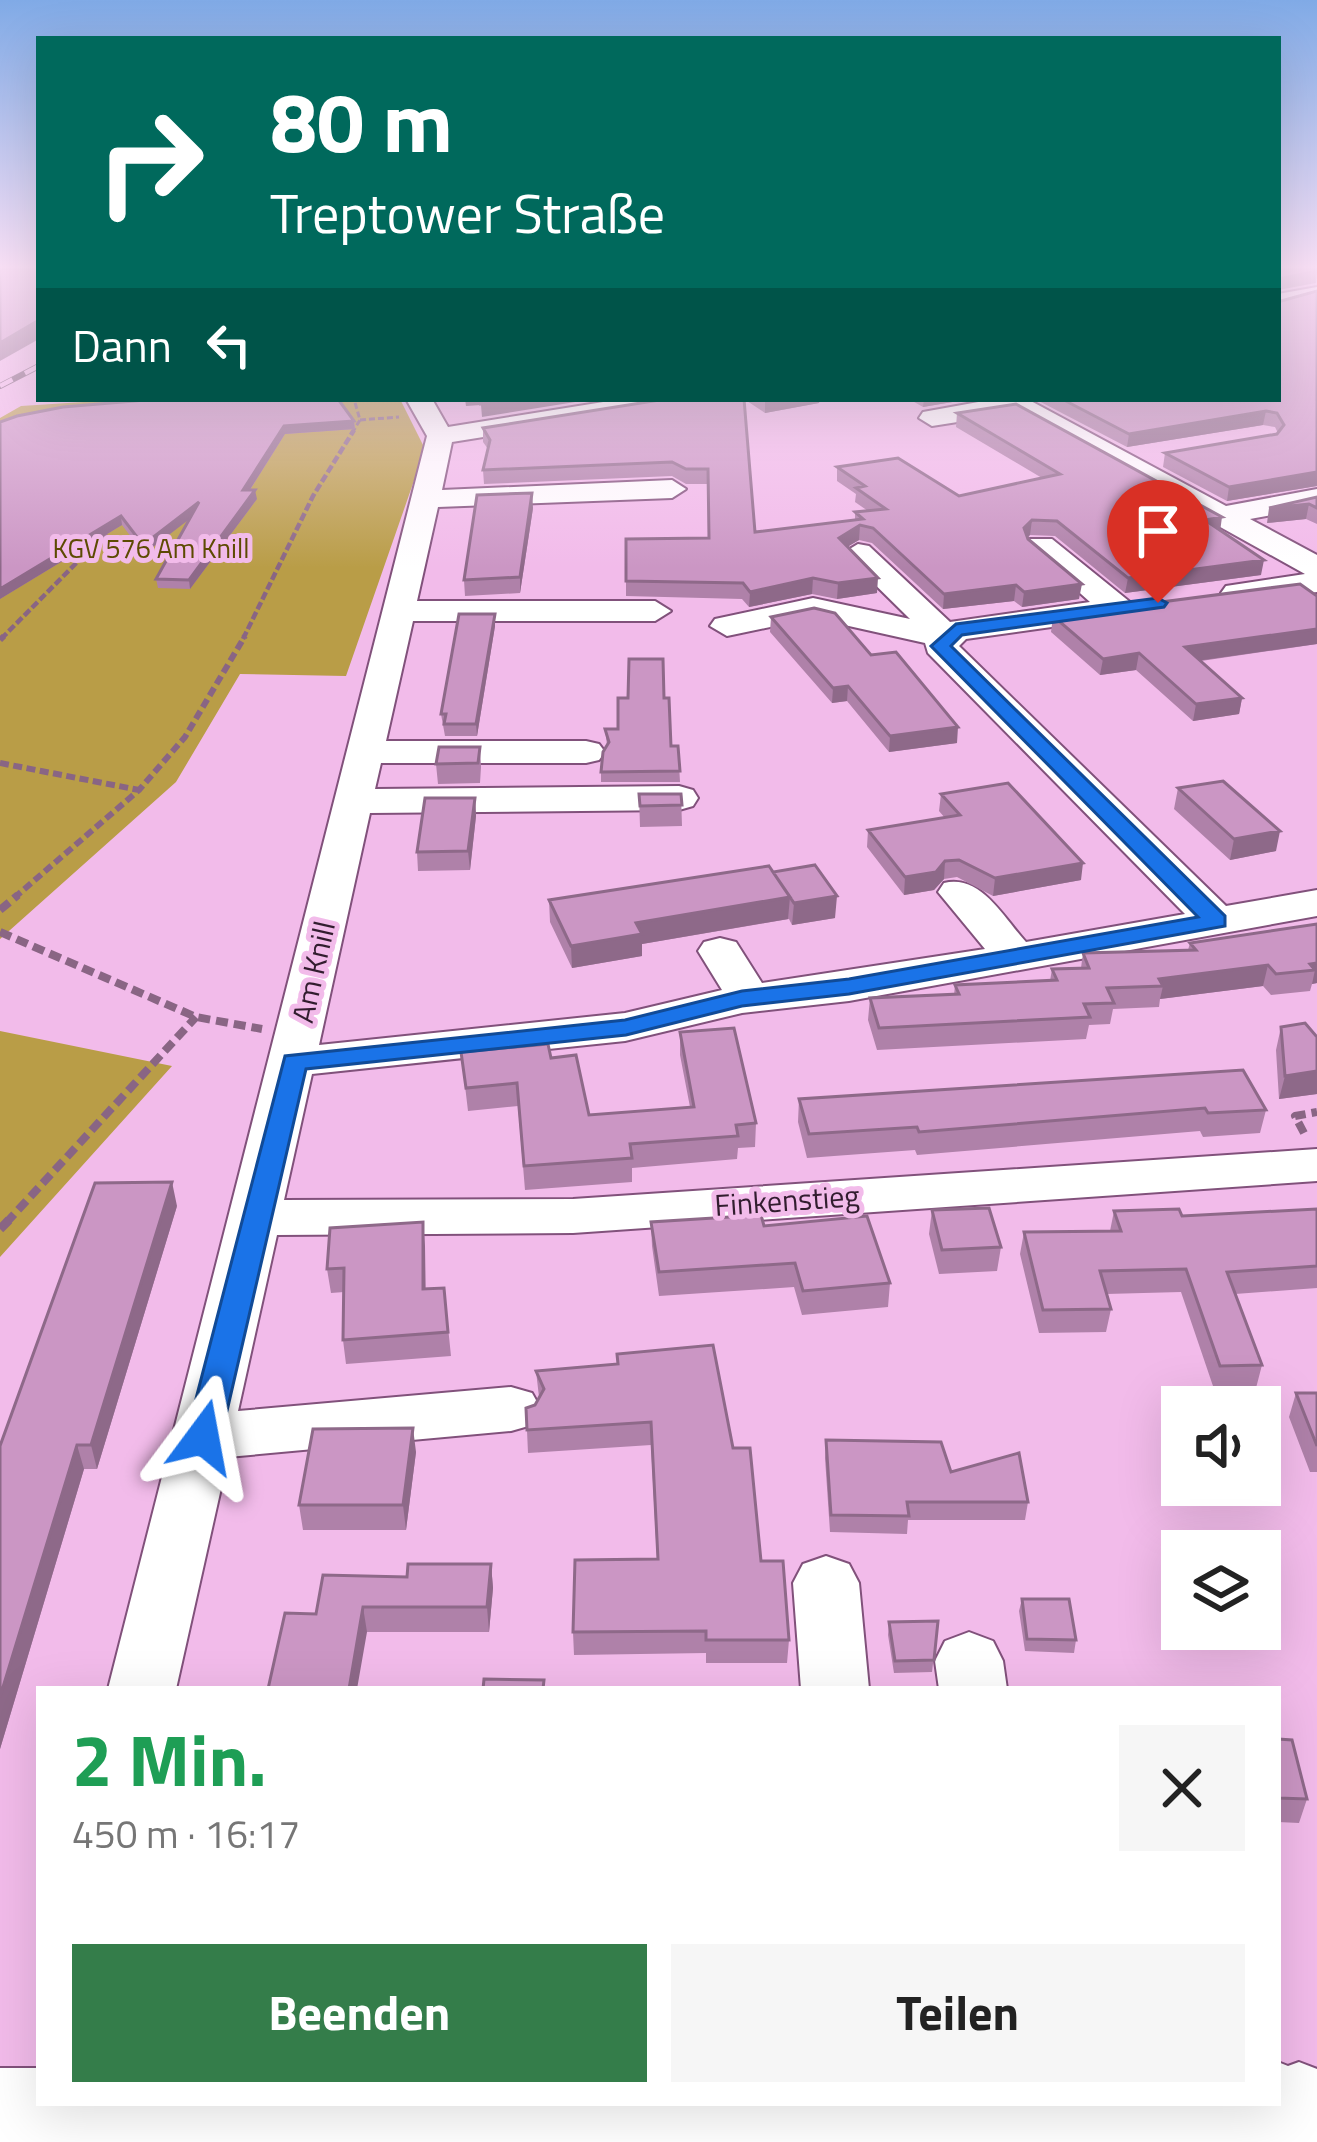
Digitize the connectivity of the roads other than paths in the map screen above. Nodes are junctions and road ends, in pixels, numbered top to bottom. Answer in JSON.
{"nodes":[{"id":1,"x":630,"y":402,"type":"edge"},
{"id":2,"x":1014,"y":402,"type":"edge"},
{"id":3,"x":429,"y":417,"type":"edge"},
{"id":4,"x":932,"y":418,"type":"dead end"},
{"id":5,"x":1172,"y":452,"type":"edge"},
{"id":6,"x":1123,"y":461,"type":"junction"},
{"id":7,"x":672,"y":489,"type":"dead end"},
{"id":8,"x":1317,"y":497,"type":"edge"},
{"id":9,"x":425,"y":499,"type":"junction"},
{"id":10,"x":1222,"y":516,"type":"junction"},
{"id":11,"x":1041,"y":545,"type":"edge"},
{"id":12,"x":858,"y":553,"type":"edge"},
{"id":13,"x":1317,"y":568,"type":"edge"},
{"id":14,"x":1317,"y":582,"type":"edge"},
{"id":15,"x":1206,"y":597,"type":"edge"},
{"id":16,"x":1162,"y":603,"type":"edge"},
{"id":17,"x":1118,"y":609,"type":"junction"},
{"id":18,"x":655,"y":610,"type":"dead end"},
{"id":19,"x":399,"y":611,"type":"junction"},
{"id":20,"x":727,"y":626,"type":"dead end"},
{"id":21,"x":948,"y":638,"type":"junction"},
{"id":22,"x":497,"y":742,"type":"dead end"},
{"id":23,"x":367,"y":748,"type":"junction"},
{"id":24,"x":586,"y":752,"type":"dead end"},
{"id":25,"x":679,"y":798,"type":"edge"},
{"id":26,"x":354,"y":801,"type":"junction"},
{"id":27,"x":959,"y":892,"type":"dead end"},
{"id":28,"x":1317,"y":903,"type":"edge"},
{"id":29,"x":1005,"y":913,"type":"dead end"},
{"id":30,"x":1216,"y":921,"type":"junction"},
{"id":31,"x":720,"y":951,"type":"dead end"},
{"id":32,"x":1028,"y":955,"type":"junction"},
{"id":33,"x":749,"y":998,"type":"junction"},
{"id":34,"x":297,"y":1048,"type":"junction"},
{"id":35,"x":1317,"y":1165,"type":"edge"},
{"id":36,"x":256,"y":1218,"type":"junction"},
{"id":37,"x":511,"y":1409,"type":"dead end"},
{"id":38,"x":203,"y":1437,"type":"junction"},
{"id":39,"x":826,"y":1583,"type":"dead end"},
{"id":40,"x":143,"y":1686,"type":"edge"},
{"id":41,"x":835,"y":1686,"type":"edge"},
{"id":42,"x":565,"y":2106,"type":"edge"},
{"id":43,"x":895,"y":2106,"type":"edge"},
{"id":44,"x":1296,"y":2111,"type":"edge"},
{"id":45,"x":1004,"y":2114,"type":"edge"},
{"id":46,"x":28,"y":2115,"type":"edge"}],
"edges":[{"from":1,"to":3,"type":"street"},
{"from":2,"to":4,"type":"street"},
{"from":2,"to":6,"type":"street"},
{"from":3,"to":9,"type":"street","name":"Am Knill"},
{"from":5,"to":6,"type":"street"},
{"from":6,"to":10,"type":"street"},
{"from":7,"to":9,"type":"street"},
{"from":8,"to":10,"type":"street"},
{"from":9,"to":19,"type":"street","name":"Am Knill"},
{"from":10,"to":13,"type":"street"},
{"from":11,"to":17,"type":"street"},
{"from":12,"to":21,"type":"street"},
{"from":14,"to":15,"type":"street"},
{"from":16,"to":17,"type":"street"},
{"from":17,"to":21,"type":"street"},
{"from":18,"to":19,"type":"street"},
{"from":19,"to":23,"type":"street","name":"Am Knill"},
{"from":20,"to":21,"type":"street"},
{"from":21,"to":30,"type":"street"},
{"from":22,"to":23,"type":"street"},
{"from":23,"to":24,"type":"street"},
{"from":23,"to":26,"type":"street","name":"Am Knill"},
{"from":25,"to":26,"type":"street"},
{"from":26,"to":34,"type":"street","name":"Am Knill"},
{"from":27,"to":32,"type":"street"},
{"from":28,"to":30,"type":"street"},
{"from":29,"to":32,"type":"street"},
{"from":30,"to":32,"type":"street"},
{"from":31,"to":33,"type":"street"},
{"from":32,"to":33,"type":"street"},
{"from":33,"to":34,"type":"street"},
{"from":34,"to":36,"type":"street","name":"Am Knill"},
{"from":35,"to":36,"type":"street","name":"Finkenstieg"},
{"from":36,"to":38,"type":"street","name":"Am Knill"},
{"from":37,"to":38,"type":"street"},
{"from":38,"to":40,"type":"street","name":"Am Knill"},
{"from":39,"to":41,"type":"street"},
{"from":42,"to":46,"type":"street"},
{"from":43,"to":45,"type":"street"},
{"from":44,"to":45,"type":"street"}]}
